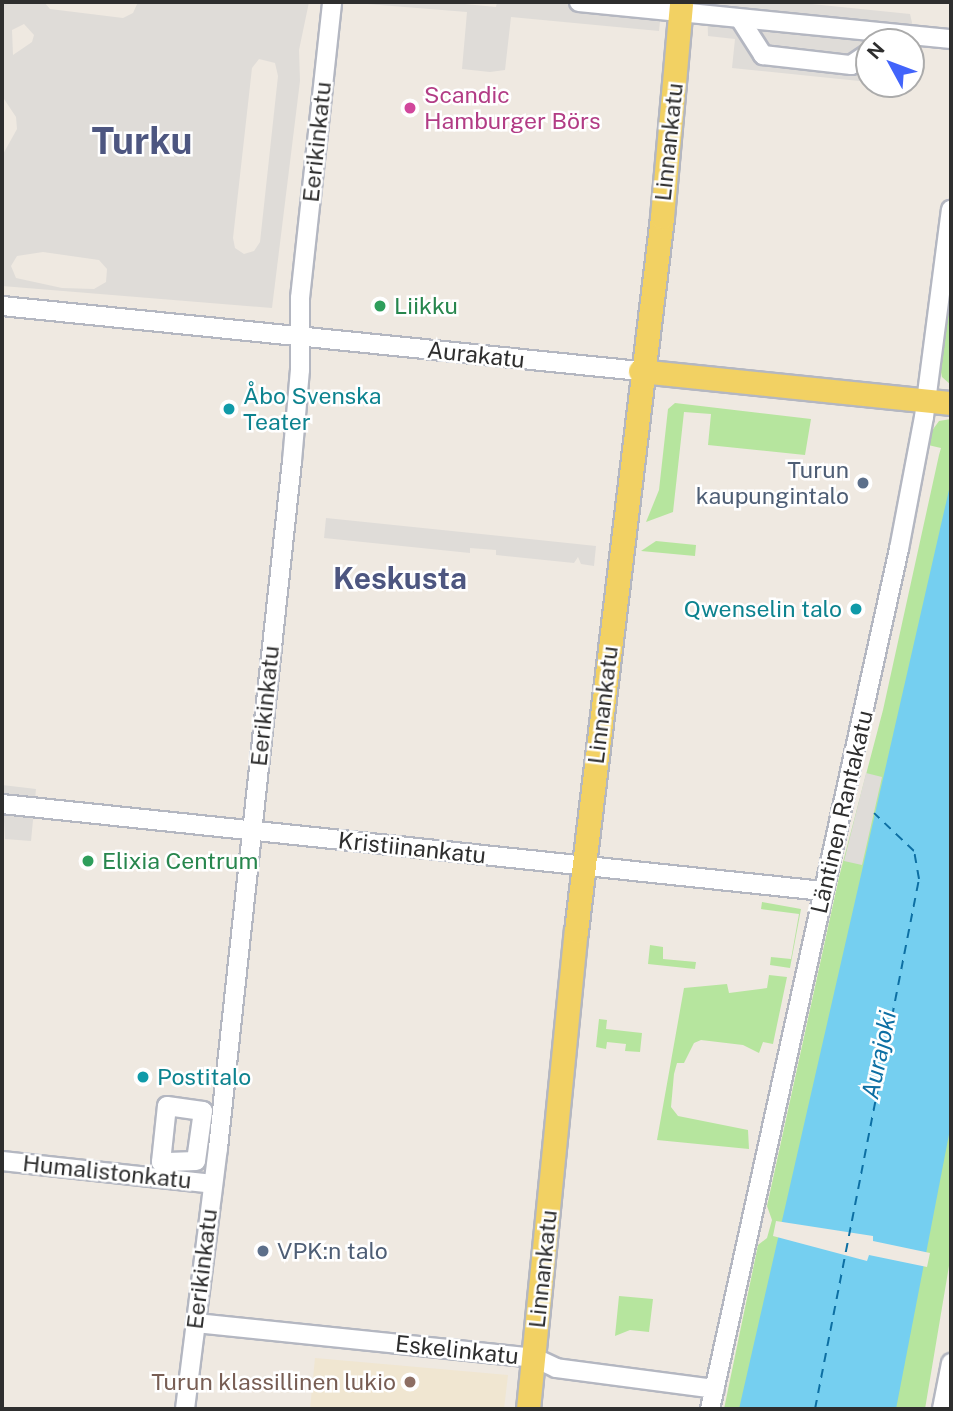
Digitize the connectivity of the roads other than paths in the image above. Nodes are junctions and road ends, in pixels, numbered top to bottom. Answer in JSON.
{"nodes":[{"id":1,"x":332,"y":2,"type":"edge"},
{"id":2,"x":579,"y":2,"type":"edge"},
{"id":3,"x":681,"y":7,"type":"edge"},
{"id":4,"x":740,"y":19,"type":"junction"},
{"id":5,"x":855,"y":35,"type":"edge"},
{"id":6,"x":925,"y":39,"type":"edge"},
{"id":7,"x":951,"y":39,"type":"edge"},
{"id":8,"x":855,"y":62,"type":"edge"},
{"id":9,"x":951,"y":210,"type":"edge"},
{"id":10,"x":2,"y":306,"type":"edge"},
{"id":11,"x":300,"y":337,"type":"junction"},
{"id":12,"x":640,"y":371,"type":"junction"},
{"id":13,"x":927,"y":400,"type":"junction"},
{"id":14,"x":951,"y":403,"type":"edge"},
{"id":15,"x":2,"y":804,"type":"edge"},
{"id":16,"x":250,"y":831,"type":"junction"},
{"id":17,"x":584,"y":866,"type":"junction"},
{"id":18,"x":823,"y":891,"type":"junction"},
{"id":19,"x":2,"y":1161,"type":"edge"},
{"id":20,"x":213,"y":1184,"type":"junction"},
{"id":21,"x":196,"y":1323,"type":"junction"},
{"id":22,"x":534,"y":1358,"type":"junction"},
{"id":23,"x":951,"y":1363,"type":"edge"},
{"id":24,"x":715,"y":1389,"type":"junction"},
{"id":25,"x":185,"y":1409,"type":"edge"},
{"id":26,"x":528,"y":1409,"type":"edge"},
{"id":27,"x":710,"y":1409,"type":"edge"},
{"id":28,"x":942,"y":1409,"type":"edge"}],
"edges":[{"from":1,"to":11,"type":"street","name":"Eerikinkatu"},
{"from":2,"to":3,"type":"street"},
{"from":3,"to":4,"type":"street"},
{"from":3,"to":12,"type":"main road","name":"Linnankatu"},
{"from":4,"to":5,"type":"street"},
{"from":4,"to":8,"type":"street"},
{"from":6,"to":7,"type":"street"},
{"from":9,"to":13,"type":"street","name":"Läntinen Rantakatu"},
{"from":10,"to":11,"type":"street","name":"Aurakatu"},
{"from":11,"to":12,"type":"street","name":"Aurakatu"},
{"from":11,"to":16,"type":"street","name":"Eerikinkatu"},
{"from":12,"to":13,"type":"main road","name":"Aurakatu"},
{"from":12,"to":17,"type":"main road","name":"Linnankatu"},
{"from":13,"to":14,"type":"main road","name":"Aurakatu"},
{"from":13,"to":18,"type":"street","name":"Läntinen Rantakatu"},
{"from":15,"to":16,"type":"street","name":"Kristiinankatu"},
{"from":16,"to":17,"type":"street","name":"Kristiinankatu"},
{"from":16,"to":20,"type":"street","name":"Eerikinkatu"},
{"from":17,"to":18,"type":"street","name":"Kristiinankatu"},
{"from":17,"to":22,"type":"main road","name":"Linnankatu"},
{"from":18,"to":24,"type":"street","name":"Läntinen Rantakatu"},
{"from":19,"to":20,"type":"street","name":"Humalistonkatu"},
{"from":20,"to":21,"type":"street","name":"Eerikinkatu"},
{"from":21,"to":22,"type":"street","name":"Eskelinkatu"},
{"from":21,"to":25,"type":"street","name":"Eerikinkatu"},
{"from":22,"to":24,"type":"street","name":"Eskelinkatu"},
{"from":22,"to":26,"type":"main road","name":"Linnankatu"},
{"from":23,"to":28,"type":"street"},
{"from":24,"to":27,"type":"street","name":"Läntinen Rantakatu"}]}
